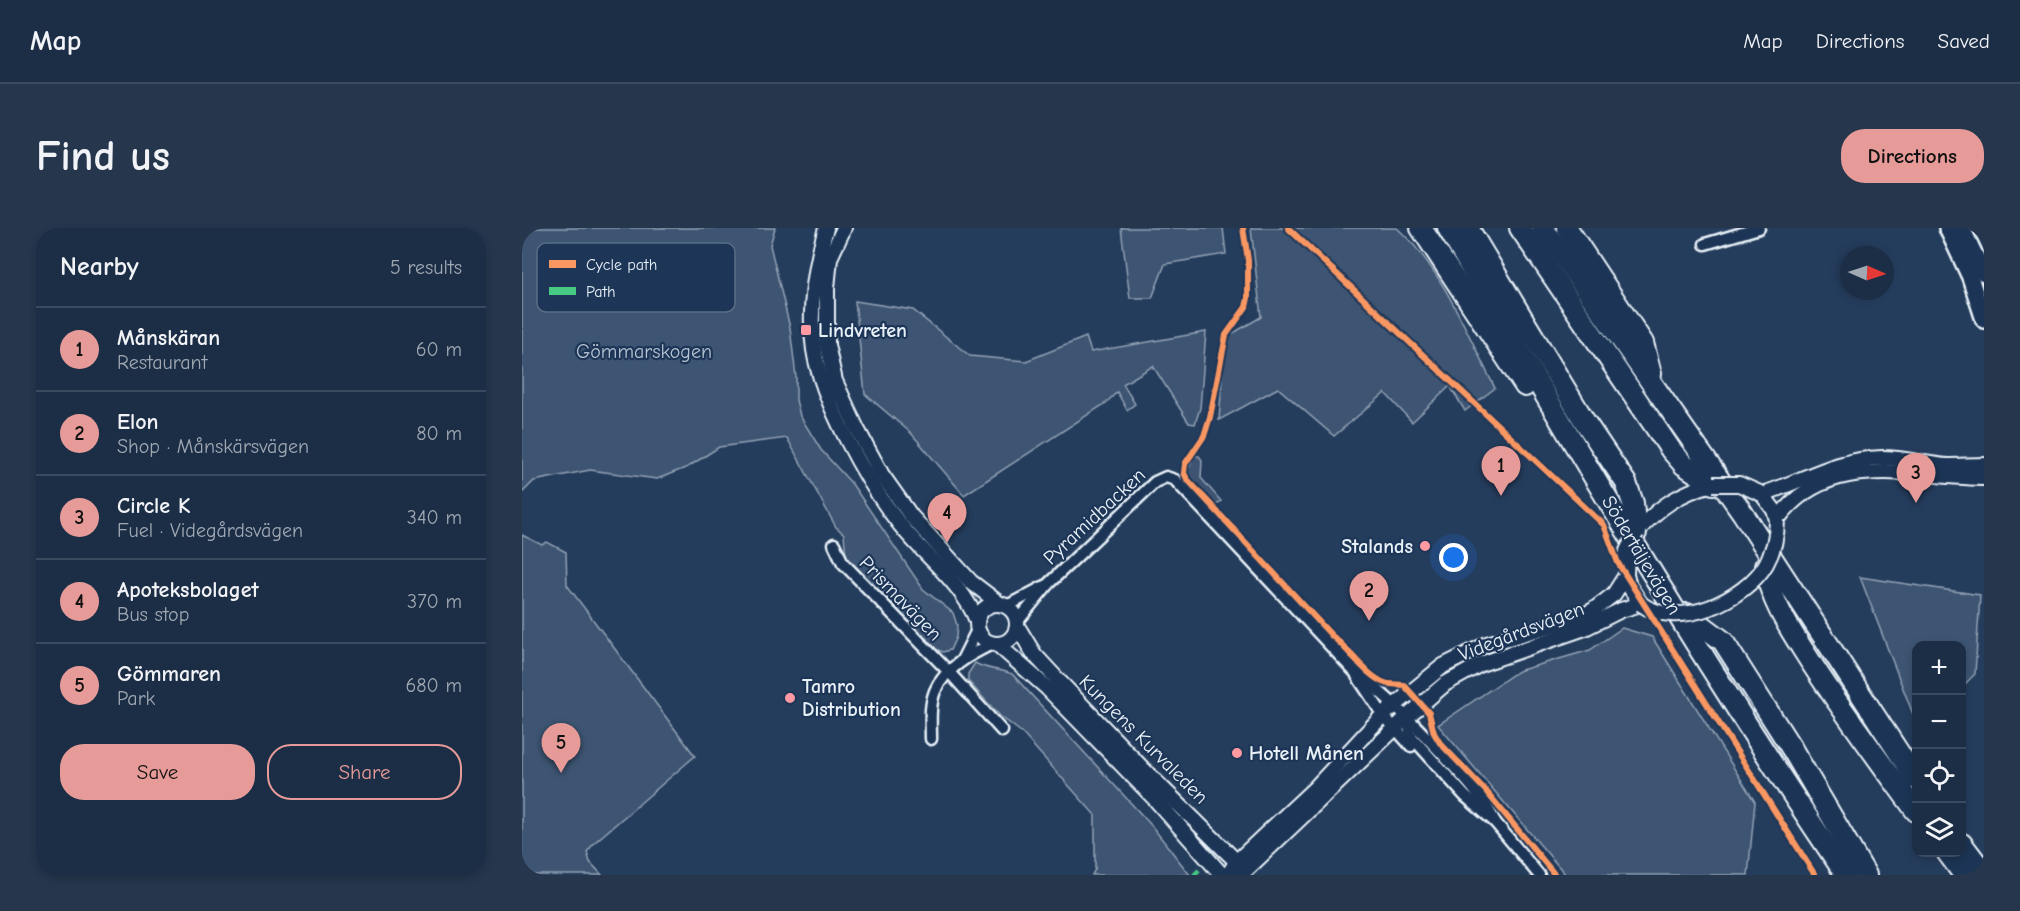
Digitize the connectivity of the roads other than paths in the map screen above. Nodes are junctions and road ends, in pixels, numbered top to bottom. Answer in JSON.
{"nodes":[{"id":1,"x":826,"y":228,"type":"edge"},
{"id":2,"x":844,"y":228,"type":"edge"},
{"id":3,"x":1421,"y":228,"type":"edge"},
{"id":4,"x":1448,"y":228,"type":"edge"},
{"id":5,"x":1468,"y":228,"type":"edge"},
{"id":6,"x":1520,"y":228,"type":"edge"},
{"id":7,"x":1543,"y":228,"type":"edge"},
{"id":8,"x":1567,"y":228,"type":"edge"},
{"id":9,"x":1759,"y":228,"type":"edge"},
{"id":10,"x":1947,"y":228,"type":"edge"},
{"id":11,"x":1962,"y":228,"type":"edge"},
{"id":12,"x":1706,"y":244,"type":"dead end"},
{"id":13,"x":1984,"y":274,"type":"edge"},
{"id":14,"x":1984,"y":320,"type":"edge"},
{"id":15,"x":1653,"y":386,"type":"junction"},
{"id":16,"x":1984,"y":454,"type":"edge"},
{"id":17,"x":1977,"y":465,"type":"edge"},
{"id":18,"x":1984,"y":478,"type":"edge"},
{"id":19,"x":1713,"y":484,"type":"junction"},
{"id":20,"x":1762,"y":494,"type":"junction"},
{"id":21,"x":1620,"y":517,"type":"junction"},
{"id":22,"x":1776,"y":520,"type":"junction"},
{"id":23,"x":1636,"y":533,"type":"junction"},
{"id":24,"x":834,"y":544,"type":"dead end"},
{"id":25,"x":1765,"y":566,"type":"junction"},
{"id":26,"x":1624,"y":579,"type":"junction"},
{"id":27,"x":1048,"y":584,"type":"junction"},
{"id":28,"x":1639,"y":604,"type":"junction"},
{"id":29,"x":1004,"y":605,"type":"junction"},
{"id":30,"x":1687,"y":614,"type":"junction"},
{"id":31,"x":1018,"y":624,"type":"junction"},
{"id":32,"x":978,"y":625,"type":"junction"},
{"id":33,"x":995,"y":644,"type":"junction"},
{"id":34,"x":962,"y":660,"type":"junction"},
{"id":35,"x":949,"y":672,"type":"junction"},
{"id":36,"x":1355,"y":672,"type":"junction"},
{"id":37,"x":1395,"y":705,"type":"junction"},
{"id":38,"x":1383,"y":715,"type":"junction"},
{"id":39,"x":1407,"y":716,"type":"junction"},
{"id":40,"x":1395,"y":728,"type":"junction"},
{"id":41,"x":1002,"y":731,"type":"dead end"},
{"id":42,"x":931,"y":739,"type":"dead end"},
{"id":43,"x":1912,"y":771,"type":"edge"},
{"id":44,"x":1912,"y":804,"type":"edge"},
{"id":45,"x":1496,"y":822,"type":"junction"},
{"id":46,"x":1966,"y":848,"type":"edge"},
{"id":47,"x":1951,"y":857,"type":"edge"},
{"id":48,"x":1241,"y":871,"type":"edge"},
{"id":49,"x":1984,"y":873,"type":"edge"},
{"id":50,"x":1222,"y":875,"type":"edge"},
{"id":51,"x":1228,"y":875,"type":"edge"},
{"id":52,"x":1539,"y":875,"type":"edge"},
{"id":53,"x":1846,"y":875,"type":"edge"},
{"id":54,"x":1866,"y":875,"type":"edge"},
{"id":55,"x":1964,"y":875,"type":"edge"}],
"edges":[{"from":1,"to":32,"type":"street"},
{"from":2,"to":29,"type":"street"},
{"from":3,"to":21,"type":"highway"},
{"from":4,"to":21,"type":"highway","name":"Södertäljevägen"},
{"from":5,"to":23,"type":"highway"},
{"from":6,"to":19,"type":"highway"},
{"from":7,"to":15,"type":"highway"},
{"from":8,"to":15,"type":"highway"},
{"from":9,"to":12,"type":"street"},
{"from":10,"to":14,"type":"main road"},
{"from":11,"to":13,"type":"main road"},
{"from":15,"to":43,"type":"highway"},
{"from":16,"to":17,"type":"street"},
{"from":17,"to":20,"type":"street"},
{"from":18,"to":22,"type":"street"},
{"from":19,"to":20,"type":"street","bridge":true},
{"from":19,"to":23,"type":"street"},
{"from":20,"to":22,"type":"street"},
{"from":21,"to":53,"type":"highway","name":"Södertäljevägen"},
{"from":22,"to":25,"type":"street","bridge":true},
{"from":23,"to":26,"type":"street","bridge":true},
{"from":24,"to":35,"type":"street","name":"Prismavägen"},
{"from":25,"to":30,"type":"street","bridge":true},
{"from":25,"to":44,"type":"highway"},
{"from":26,"to":28,"type":"street"},
{"from":26,"to":37,"type":"street","name":"Videgårdsvägen"},
{"from":27,"to":29,"type":"street","name":"Pyramidbacken"},
{"from":27,"to":31,"type":"street","name":"Pyramidbacken"},
{"from":27,"to":36,"type":"street","name":"Pyramidbacken"},
{"from":28,"to":30,"type":"street","bridge":true},
{"from":28,"to":39,"type":"street","name":"Videgårdsvägen"},
{"from":29,"to":31,"type":"street"},
{"from":29,"to":32,"type":"street"},
{"from":30,"to":54,"type":"highway"},
{"from":31,"to":33,"type":"street"},
{"from":31,"to":48,"type":"street","name":"Kungens Kurvaleden"},
{"from":32,"to":33,"type":"street"},
{"from":32,"to":34,"type":"street","name":"Prismavägen"},
{"from":33,"to":34,"type":"street","name":"Prismavägen"},
{"from":33,"to":50,"type":"street","name":"Kungens Kurvaleden"},
{"from":34,"to":35,"type":"street","name":"Prismavägen"},
{"from":35,"to":41,"type":"street","name":"Prismavägen"},
{"from":35,"to":42,"type":"street","name":"Prismavägen"},
{"from":36,"to":37,"type":"street"},
{"from":36,"to":38,"type":"street"},
{"from":37,"to":38,"type":"street","name":"Videgårdsvägen"},
{"from":37,"to":39,"type":"street"},
{"from":38,"to":40,"type":"street"},
{"from":38,"to":48,"type":"street","name":"Videgårdsvägen"},
{"from":39,"to":40,"type":"street","name":"Videgårdsvägen"},
{"from":39,"to":45,"type":"street"},
{"from":40,"to":45,"type":"street"},
{"from":40,"to":48,"type":"street","name":"Videgårdsvägen"},
{"from":45,"to":52,"type":"street"},
{"from":46,"to":49,"type":"highway"},
{"from":47,"to":55,"type":"highway"},
{"from":48,"to":51,"type":"street","name":"Videgårdsvägen"}]}
